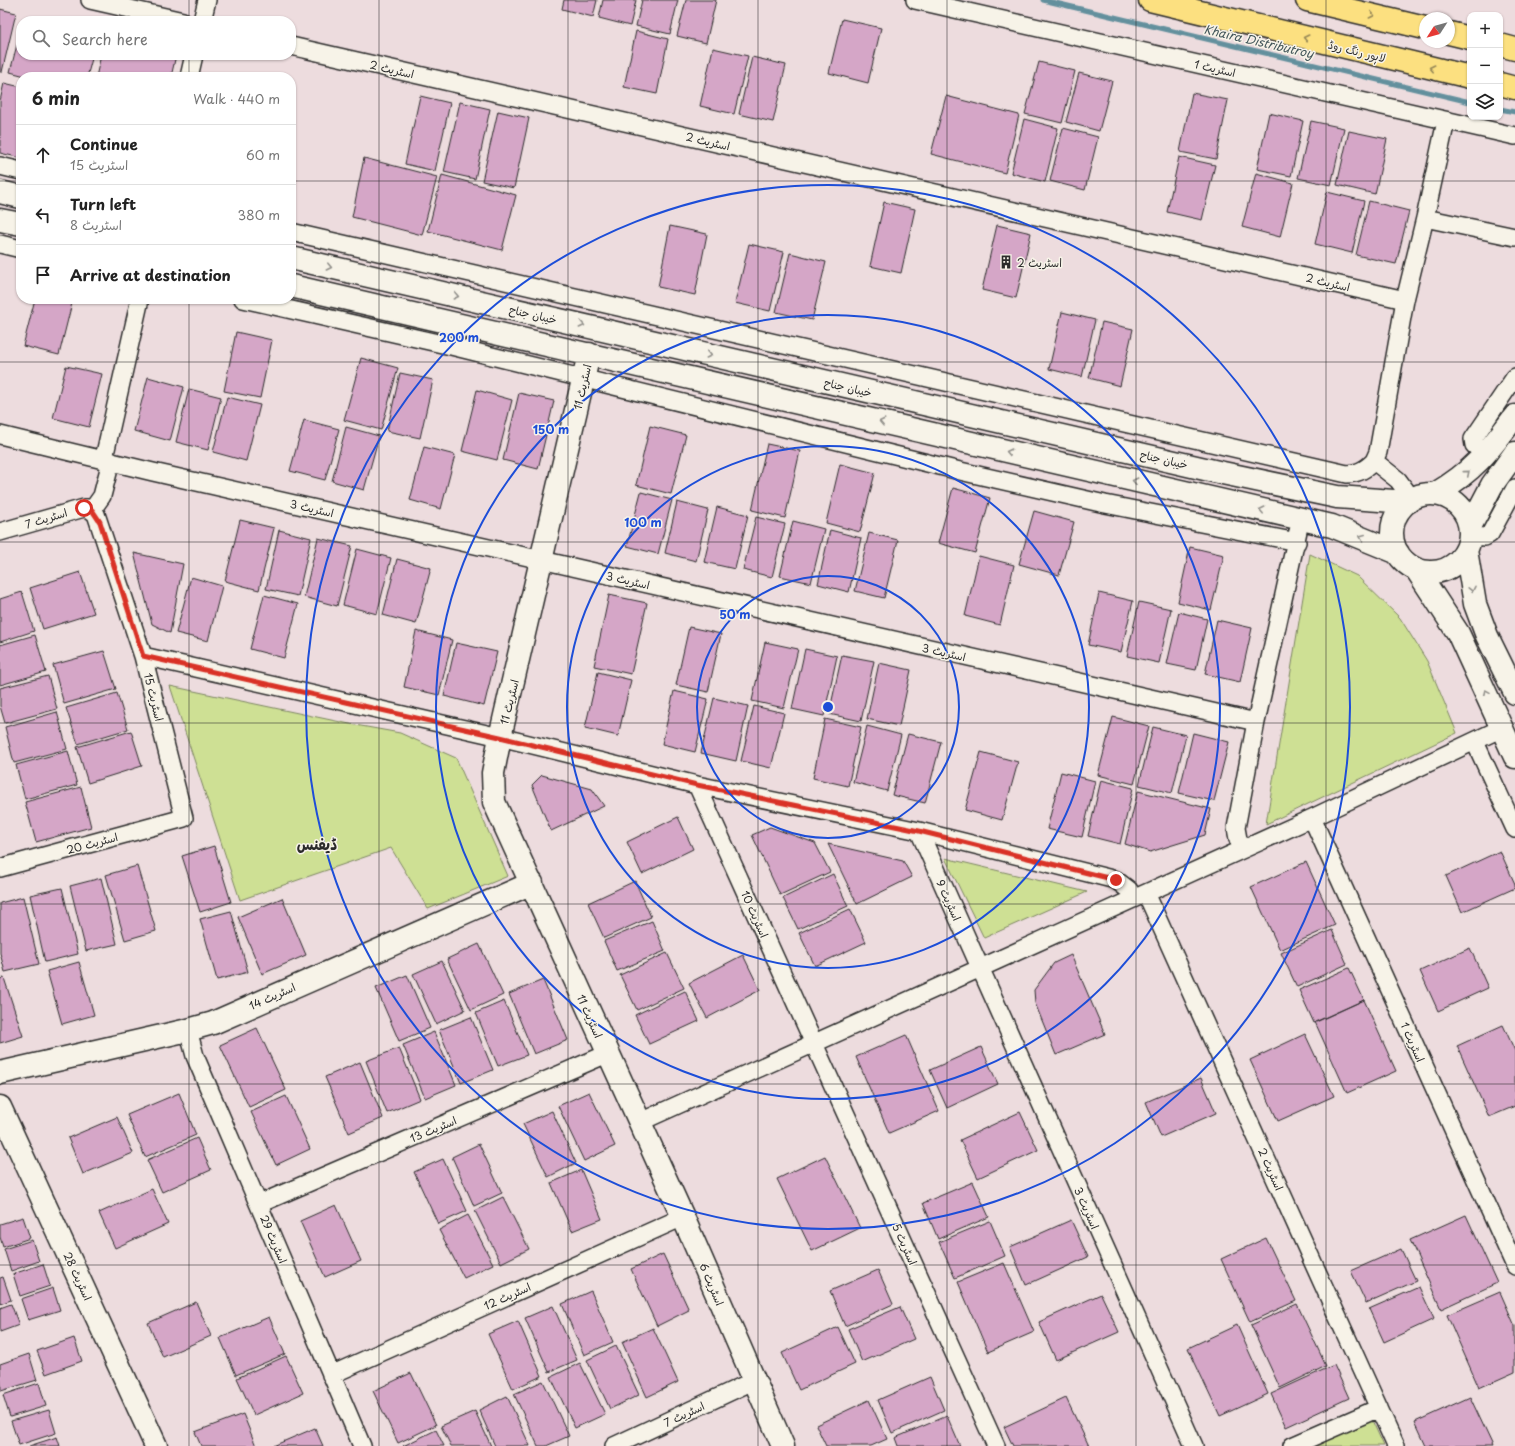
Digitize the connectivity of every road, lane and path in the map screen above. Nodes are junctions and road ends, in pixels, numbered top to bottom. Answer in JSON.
{"nodes":[{"id":1,"x":90,"y":0,"type":"edge"},
{"id":2,"x":207,"y":0,"type":"edge"},
{"id":3,"x":915,"y":0,"type":"edge"},
{"id":4,"x":1150,"y":0,"type":"edge"},
{"id":5,"x":1307,"y":0,"type":"edge"},
{"id":6,"x":161,"y":16,"type":"edge"},
{"id":7,"x":203,"y":16,"type":"edge"},
{"id":8,"x":1419,"y":27,"type":"edge"},
{"id":9,"x":1455,"y":34,"type":"edge"},
{"id":10,"x":1467,"y":37,"type":"edge"},
{"id":11,"x":1503,"y":46,"type":"edge"},
{"id":12,"x":296,"y":47,"type":"edge"},
{"id":13,"x":1515,"y":48,"type":"edge"},
{"id":14,"x":193,"y":60,"type":"edge"},
{"id":15,"x":190,"y":72,"type":"edge"},
{"id":16,"x":1467,"y":76,"type":"edge"},
{"id":17,"x":1503,"y":85,"type":"edge"},
{"id":18,"x":1515,"y":88,"type":"edge"},
{"id":19,"x":1446,"y":121,"type":"junction"},
{"id":20,"x":1515,"y":136,"type":"edge"},
{"id":21,"x":0,"y":166,"type":"edge"},
{"id":22,"x":16,"y":170,"type":"edge"},
{"id":23,"x":0,"y":192,"type":"edge"},
{"id":24,"x":16,"y":196,"type":"edge"},
{"id":25,"x":1426,"y":218,"type":"junction"},
{"id":26,"x":0,"y":220,"type":"edge"},
{"id":27,"x":16,"y":223,"type":"edge"},
{"id":28,"x":296,"y":233,"type":"edge"},
{"id":29,"x":1515,"y":237,"type":"edge"},
{"id":30,"x":0,"y":244,"type":"edge"},
{"id":31,"x":16,"y":248,"type":"edge"},
{"id":32,"x":296,"y":259,"type":"edge"},
{"id":33,"x":296,"y":287,"type":"edge"},
{"id":34,"x":1405,"y":300,"type":"junction"},
{"id":35,"x":139,"y":304,"type":"edge"},
{"id":36,"x":265,"y":304,"type":"edge"},
{"id":37,"x":589,"y":354,"type":"junction"},
{"id":38,"x":1515,"y":377,"type":"edge"},
{"id":39,"x":584,"y":378,"type":"junction"},
{"id":40,"x":1515,"y":416,"type":"edge"},
{"id":41,"x":0,"y":434,"type":"edge"},
{"id":42,"x":1515,"y":453,"type":"edge"},
{"id":43,"x":1486,"y":455,"type":"junction"},
{"id":44,"x":108,"y":460,"type":"junction"},
{"id":45,"x":1374,"y":461,"type":"junction"},
{"id":46,"x":1515,"y":488,"type":"edge"},
{"id":47,"x":1435,"y":494,"type":"junction"},
{"id":48,"x":1410,"y":501,"type":"junction"},
{"id":49,"x":92,"y":510,"type":"junction"},
{"id":50,"x":1300,"y":519,"type":"junction"},
{"id":51,"x":0,"y":532,"type":"edge"},
{"id":52,"x":1469,"y":538,"type":"junction"},
{"id":53,"x":1297,"y":542,"type":"junction"},
{"id":54,"x":1398,"y":553,"type":"junction"},
{"id":55,"x":543,"y":561,"type":"junction"},
{"id":56,"x":1416,"y":569,"type":"junction"},
{"id":57,"x":143,"y":656,"type":"junction"},
{"id":58,"x":1515,"y":693,"type":"edge"},
{"id":59,"x":1256,"y":722,"type":"junction"},
{"id":60,"x":1502,"y":728,"type":"junction"},
{"id":61,"x":500,"y":737,"type":"junction"},
{"id":62,"x":1475,"y":742,"type":"junction"},
{"id":63,"x":1515,"y":757,"type":"edge"},
{"id":64,"x":697,"y":785,"type":"junction"},
{"id":65,"x":184,"y":818,"type":"joint"},
{"id":66,"x":1312,"y":818,"type":"junction"},
{"id":67,"x":1515,"y":829,"type":"edge"},
{"id":68,"x":919,"y":831,"type":"junction"},
{"id":69,"x":1242,"y":849,"type":"junction"},
{"id":70,"x":1,"y":863,"type":"edge"},
{"id":71,"x":532,"y":882,"type":"junction"},
{"id":72,"x":1140,"y":895,"type":"junction"},
{"id":73,"x":980,"y":969,"type":"junction"},
{"id":74,"x":188,"y":1030,"type":"junction"},
{"id":75,"x":814,"y":1042,"type":"junction"},
{"id":76,"x":607,"y":1054,"type":"junction"},
{"id":77,"x":0,"y":1073,"type":"edge"},
{"id":78,"x":0,"y":1107,"type":"edge"},
{"id":79,"x":640,"y":1122,"type":"junction"},
{"id":80,"x":259,"y":1204,"type":"junction"},
{"id":81,"x":683,"y":1217,"type":"junction"},
{"id":82,"x":1515,"y":1266,"type":"edge"},
{"id":83,"x":331,"y":1375,"type":"junction"},
{"id":84,"x":754,"y":1381,"type":"junction"},
{"id":85,"x":1379,"y":1408,"type":"junction"},
{"id":86,"x":156,"y":1446,"type":"edge"},
{"id":87,"x":362,"y":1446,"type":"edge"},
{"id":88,"x":614,"y":1446,"type":"edge"},
{"id":89,"x":783,"y":1446,"type":"edge"},
{"id":90,"x":996,"y":1446,"type":"edge"},
{"id":91,"x":1194,"y":1446,"type":"edge"},
{"id":92,"x":1292,"y":1446,"type":"edge"},
{"id":93,"x":1396,"y":1446,"type":"edge"}],
"edges":[{"from":1,"to":6,"type":"street"},
{"from":2,"to":7,"type":"street"},
{"from":3,"to":19,"type":"street","name":"اسٹریٹ 1"},
{"from":16,"to":4,"type":"highway","name":"لاہور رنگ روڈ","one_way":true},
{"from":5,"to":8,"type":"highway","one_way":true},
{"from":9,"to":10,"type":"highway"},
{"from":11,"to":13,"type":"highway"},
{"from":12,"to":34,"type":"street","name":"اسٹریٹ 2"},
{"from":14,"to":15,"type":"street"},
{"from":17,"to":18,"type":"highway"},
{"from":19,"to":20,"type":"street","name":"اسٹریٹ 1"},
{"from":19,"to":25,"type":"street"},
{"from":21,"to":22,"type":"street"},
{"from":23,"to":24,"type":"main road"},
{"from":25,"to":29,"type":"street"},
{"from":25,"to":34,"type":"street"},
{"from":26,"to":27,"type":"main road"},
{"from":28,"to":45,"type":"street"},
{"from":30,"to":31,"type":"street"},
{"from":32,"to":48,"type":"main road","name":"خیبان جناح","one_way":true},
{"from":33,"to":37,"type":"main road"},
{"from":34,"to":45,"type":"street"},
{"from":35,"to":44,"type":"street"},
{"from":36,"to":39,"type":"street"},
{"from":37,"to":39,"type":"main road","name":"اسٹریٹ 11"},
{"from":50,"to":37,"type":"main road","one_way":true},
{"from":38,"to":43,"type":"street"},
{"from":39,"to":53,"type":"street"},
{"from":39,"to":55,"type":"main road","name":"اسٹریٹ 11"},
{"from":40,"to":43,"type":"main road"},
{"from":41,"to":44,"type":"street","name":"اسٹریٹ 3"},
{"from":42,"to":52,"type":"main road"},
{"from":47,"to":43,"type":"main road","one_way":true},
{"from":44,"to":49,"type":"street"},
{"from":44,"to":55,"type":"street","name":"اسٹریٹ 3"},
{"from":45,"to":48,"type":"street"},
{"from":46,"to":52,"type":"street"},
{"from":47,"to":48,"type":"main road"},
{"from":47,"to":52,"type":"main road"},
{"from":48,"to":54,"type":"main road"},
{"from":49,"to":51,"type":"street","name":"اسٹریٹ 7"},
{"from":49,"to":57,"type":"street","name":"اسٹریٹ 15"},
{"from":50,"to":53,"type":"street"},
{"from":54,"to":50,"type":"main road","one_way":true},
{"from":52,"to":56,"type":"main road"},
{"from":52,"to":58,"type":"main road","one_way":true},
{"from":53,"to":59,"type":"street"},
{"from":54,"to":56,"type":"main road"},
{"from":55,"to":59,"type":"street","name":"اسٹریٹ 3"},
{"from":55,"to":61,"type":"main road","name":"اسٹریٹ 11"},
{"from":60,"to":56,"type":"main road","one_way":true},
{"from":57,"to":61,"type":"street","name":"اسٹریٹ 2"},
{"from":57,"to":65,"type":"street","name":"اسٹریٹ 15"},
{"from":59,"to":69,"type":"street"},
{"from":60,"to":62,"type":"street"},
{"from":60,"to":63,"type":"main road"},
{"from":61,"to":64,"type":"street","name":"اسٹریٹ 2"},
{"from":61,"to":71,"type":"main road","name":"اسٹریٹ 11"},
{"from":62,"to":66,"type":"street"},
{"from":62,"to":67,"type":"street"},
{"from":64,"to":68,"type":"street","name":"اسٹریٹ 2"},
{"from":64,"to":75,"type":"street","name":"اسٹریٹ 10"},
{"from":65,"to":70,"type":"street","name":"اسٹریٹ 20"},
{"from":66,"to":69,"type":"street"},
{"from":66,"to":82,"type":"street","name":"اسٹریٹ 1"},
{"from":68,"to":72,"type":"street","name":"اسٹریٹ 2"},
{"from":68,"to":73,"type":"street","name":"اسٹریٹ 9"},
{"from":69,"to":72,"type":"street"},
{"from":71,"to":74,"type":"main road","name":"اسٹریٹ 14"},
{"from":71,"to":76,"type":"main road","name":"اسٹریٹ 11"},
{"from":72,"to":73,"type":"street"},
{"from":72,"to":85,"type":"street","name":"اسٹریٹ 2"},
{"from":73,"to":75,"type":"street"},
{"from":73,"to":91,"type":"street","name":"اسٹریٹ 3"},
{"from":74,"to":77,"type":"main road","name":"اسٹریٹ 14"},
{"from":74,"to":80,"type":"street","name":"اسٹریٹ 29"},
{"from":75,"to":79,"type":"street"},
{"from":75,"to":90,"type":"street","name":"اسٹریٹ 5"},
{"from":76,"to":79,"type":"main road","name":"اسٹریٹ 11"},
{"from":76,"to":80,"type":"street","name":"اسٹریٹ 13"},
{"from":78,"to":86,"type":"main road","name":"اسٹریٹ 28"},
{"from":79,"to":81,"type":"main road","name":"اسٹریٹ 6"},
{"from":80,"to":83,"type":"street","name":"اسٹریٹ 29"},
{"from":81,"to":83,"type":"street","name":"اسٹریٹ 12"},
{"from":81,"to":84,"type":"main road","name":"اسٹریٹ 6"},
{"from":83,"to":87,"type":"street","name":"اسٹریٹ 29"},
{"from":84,"to":88,"type":"street","name":"اسٹریٹ 7"},
{"from":84,"to":89,"type":"main road","name":"اسٹریٹ 6"},
{"from":85,"to":92,"type":"street"},
{"from":85,"to":93,"type":"street","name":"اسٹریٹ 2"}]}
